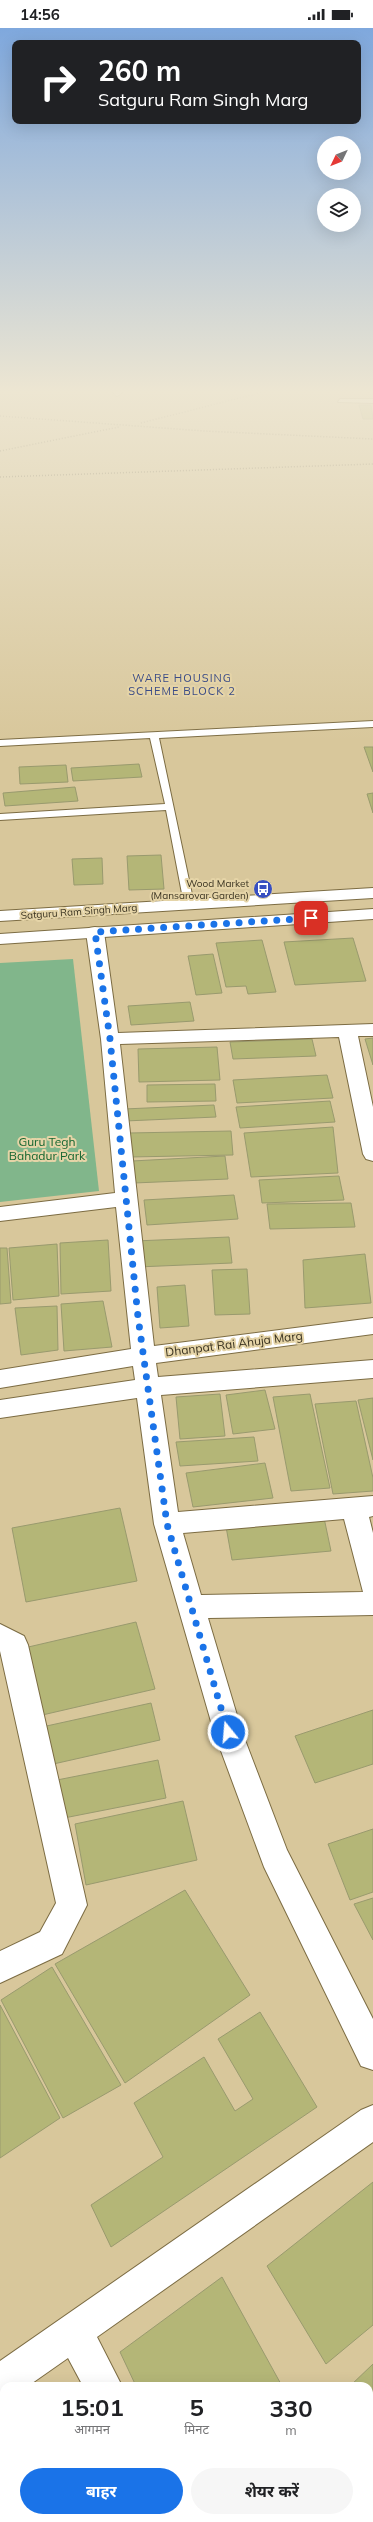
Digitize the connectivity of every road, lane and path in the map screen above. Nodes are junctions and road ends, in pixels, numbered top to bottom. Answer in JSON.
{"nodes":[{"id":1,"x":373,"y":724,"type":"edge"},
{"id":2,"x":154,"y":734,"type":"junction"},
{"id":3,"x":0,"y":742,"type":"edge"},
{"id":4,"x":170,"y":807,"type":"junction"},
{"id":5,"x":0,"y":817,"type":"edge"},
{"id":6,"x":373,"y":893,"type":"edge"},
{"id":7,"x":189,"y":904,"type":"junction"},
{"id":8,"x":373,"y":914,"type":"edge"},
{"id":9,"x":0,"y":916,"type":"edge"},
{"id":10,"x":95,"y":932,"type":"junction"},
{"id":11,"x":0,"y":939,"type":"edge"},
{"id":12,"x":347,"y":1030,"type":"junction"},
{"id":13,"x":373,"y":1030,"type":"edge"},
{"id":14,"x":110,"y":1039,"type":"junction"},
{"id":15,"x":373,"y":1154,"type":"edge"},
{"id":16,"x":126,"y":1199,"type":"junction"},
{"id":17,"x":0,"y":1214,"type":"edge"},
{"id":18,"x":373,"y":1326,"type":"edge"},
{"id":19,"x":144,"y":1356,"type":"junction"},
{"id":20,"x":373,"y":1369,"type":"edge"},
{"id":21,"x":0,"y":1378,"type":"edge"},
{"id":22,"x":149,"y":1387,"type":"junction"},
{"id":23,"x":0,"y":1409,"type":"edge"},
{"id":24,"x":364,"y":1506,"type":"edge"},
{"id":25,"x":167,"y":1524,"type":"junction"},
{"id":26,"x":373,"y":1586,"type":"edge"},
{"id":27,"x":373,"y":1602,"type":"edge"},
{"id":28,"x":190,"y":1607,"type":"junction"},
{"id":29,"x":0,"y":1636,"type":"edge"},
{"id":30,"x":0,"y":1967,"type":"edge"},
{"id":31,"x":373,"y":2054,"type":"edge"},
{"id":32,"x":373,"y":2122,"type":"edge"},
{"id":33,"x":74,"y":2331,"type":"junction"},
{"id":34,"x":1,"y":2382,"type":"edge"},
{"id":35,"x":101,"y":2382,"type":"edge"}],
"edges":[{"from":1,"to":2,"type":"lane"},
{"from":2,"to":3,"type":"lane"},
{"from":2,"to":4,"type":"lane"},
{"from":4,"to":5,"type":"lane"},
{"from":4,"to":7,"type":"lane"},
{"from":6,"to":7,"type":"street","name":"Satguru Ram Singh Marg"},
{"from":7,"to":9,"type":"street","name":"Satguru Ram Singh Marg"},
{"from":8,"to":10,"type":"street","name":"Satguru Ram Singh Marg"},
{"from":10,"to":11,"type":"street","name":"Satguru Ram Singh Marg"},
{"from":10,"to":14,"type":"street"},
{"from":12,"to":13,"type":"street"},
{"from":12,"to":14,"type":"street"},
{"from":12,"to":15,"type":"street"},
{"from":14,"to":16,"type":"street"},
{"from":16,"to":17,"type":"street"},
{"from":16,"to":19,"type":"street"},
{"from":18,"to":19,"type":"street","name":"Dhanpat Rai Ahuja Marg"},
{"from":19,"to":21,"type":"street","name":"Dhanpat Rai Ahuja Marg"},
{"from":19,"to":22,"type":"street"},
{"from":20,"to":22,"type":"street"},
{"from":22,"to":23,"type":"street"},
{"from":22,"to":25,"type":"street"},
{"from":24,"to":25,"type":"street"},
{"from":24,"to":26,"type":"street"},
{"from":25,"to":28,"type":"street"},
{"from":27,"to":28,"type":"street"},
{"from":28,"to":31,"type":"street"},
{"from":29,"to":30,"type":"street"},
{"from":32,"to":33,"type":"street"},
{"from":33,"to":34,"type":"street"},
{"from":33,"to":35,"type":"street"}]}
